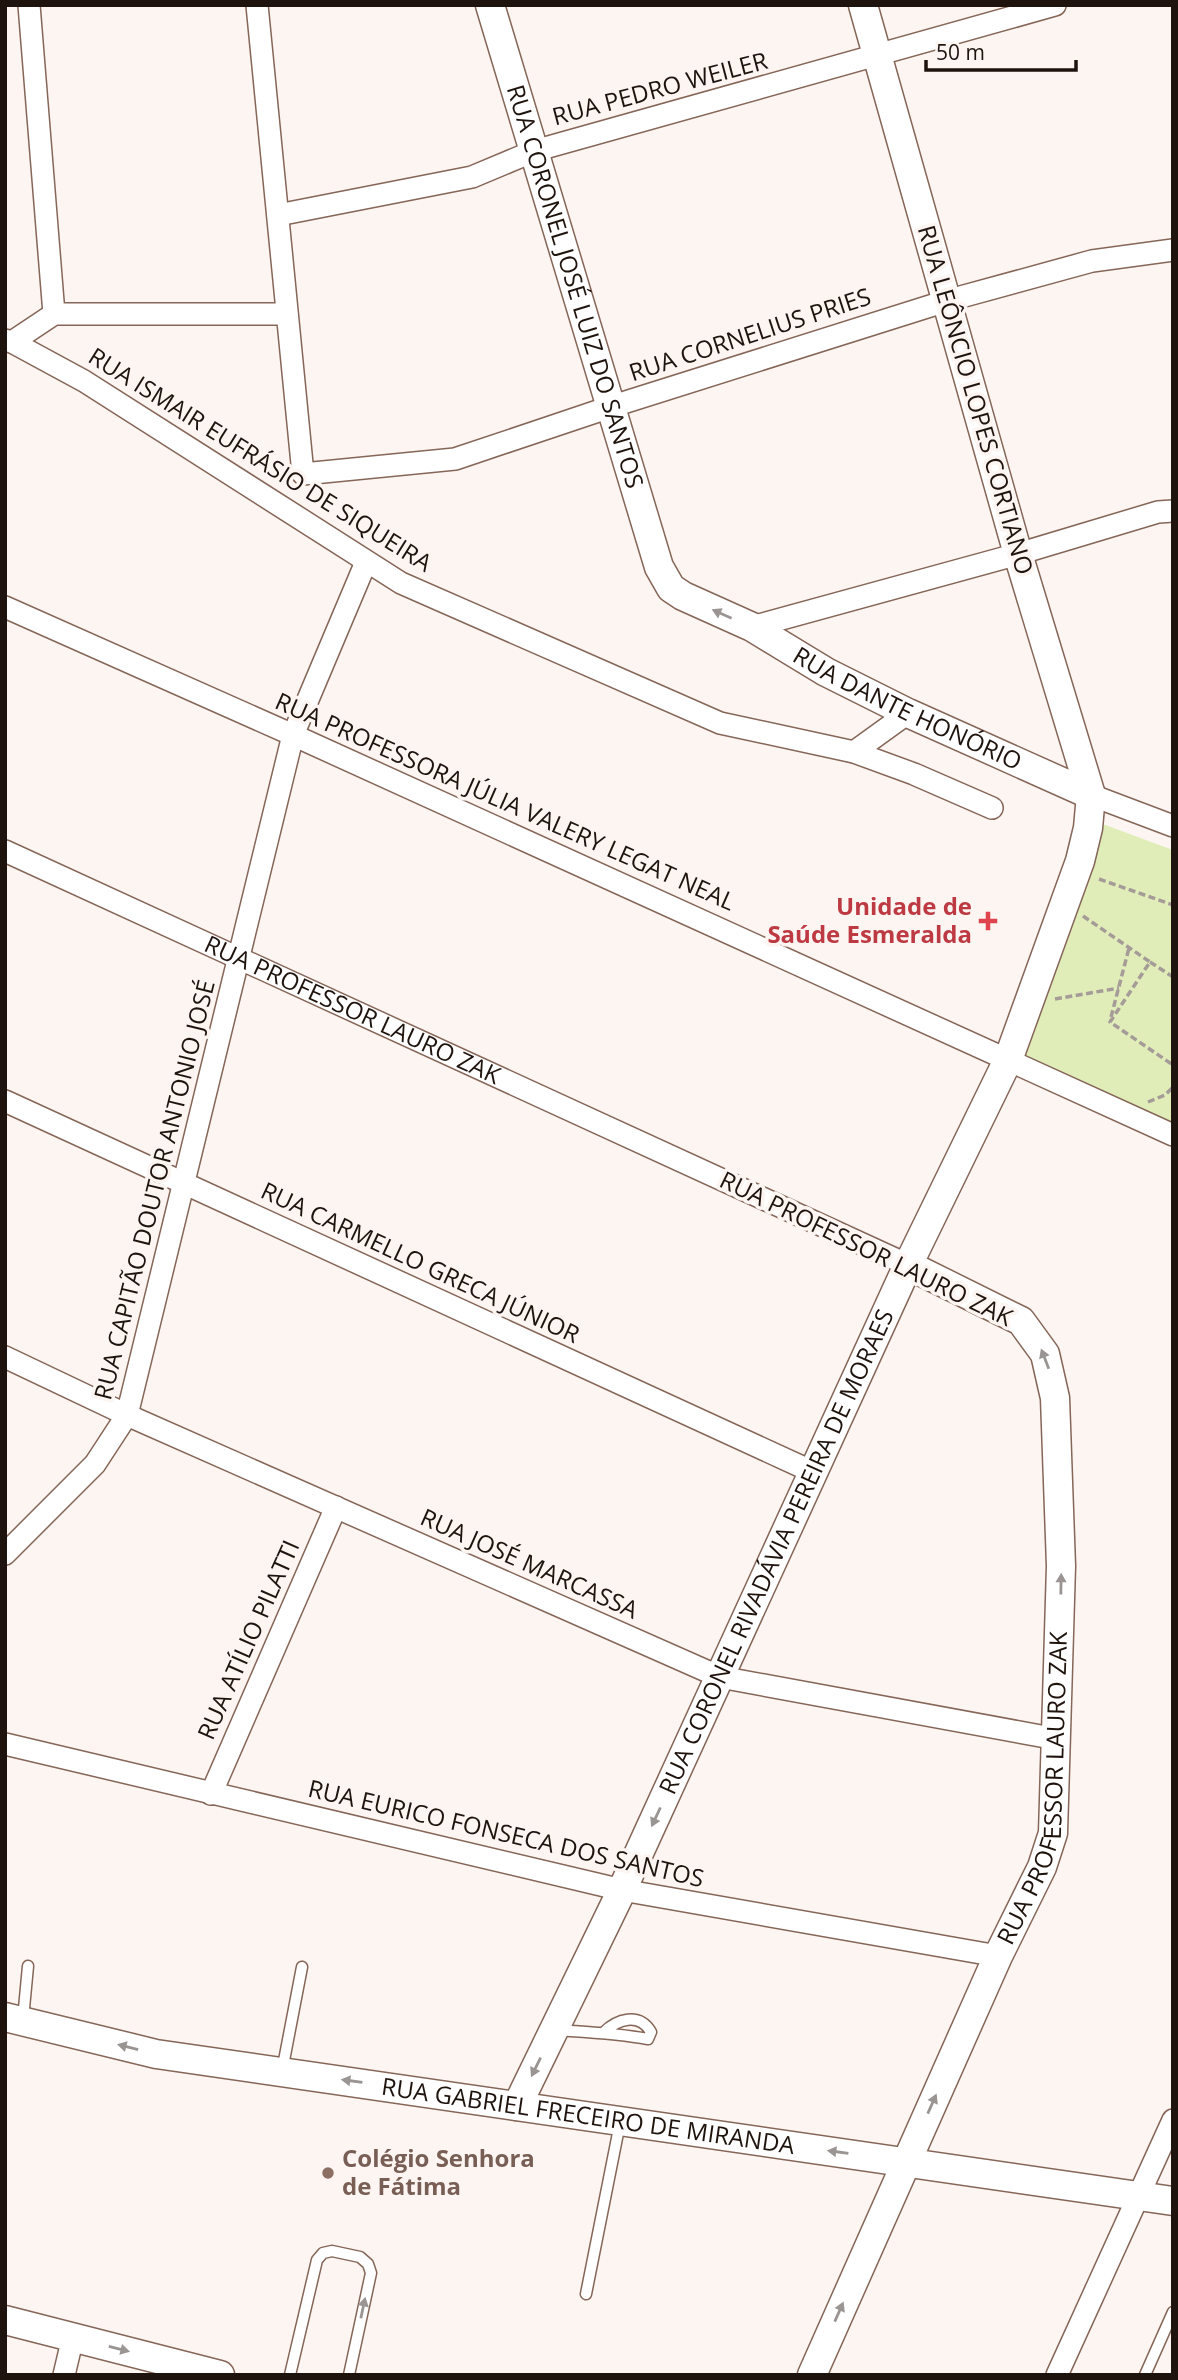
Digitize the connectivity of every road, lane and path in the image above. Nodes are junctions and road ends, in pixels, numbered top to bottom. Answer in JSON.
{"nodes":[{"id":1,"x":29,"y":5,"type":"edge"},
{"id":2,"x":257,"y":5,"type":"edge"},
{"id":3,"x":490,"y":5,"type":"edge"},
{"id":4,"x":863,"y":5,"type":"edge"},
{"id":5,"x":1055,"y":5,"type":"edge"},
{"id":6,"x":877,"y":57,"type":"junction"},
{"id":7,"x":534,"y":151,"type":"junction"},
{"id":8,"x":278,"y":215,"type":"junction"},
{"id":9,"x":1173,"y":250,"type":"edge"},
{"id":10,"x":946,"y":301,"type":"junction"},
{"id":11,"x":54,"y":314,"type":"junction"},
{"id":12,"x":287,"y":314,"type":"junction"},
{"id":13,"x":9,"y":341,"type":"edge"},
{"id":14,"x":610,"y":407,"type":"junction"},
{"id":15,"x":1173,"y":511,"type":"edge"},
{"id":16,"x":1018,"y":554,"type":"junction"},
{"id":17,"x":366,"y":562,"type":"junction"},
{"id":18,"x":659,"y":567,"type":"joint"},
{"id":19,"x":5,"y":607,"type":"edge"},
{"id":20,"x":752,"y":627,"type":"junction"},
{"id":21,"x":904,"y":717,"type":"junction"},
{"id":22,"x":293,"y":735,"type":"junction"},
{"id":23,"x":854,"y":752,"type":"junction"},
{"id":24,"x":1091,"y":795,"type":"junction"},
{"id":25,"x":992,"y":808,"type":"dead end"},
{"id":26,"x":1173,"y":826,"type":"edge"},
{"id":27,"x":5,"y":851,"type":"edge"},
{"id":28,"x":1099,"y":879,"type":"dead end"},
{"id":29,"x":1173,"y":905,"type":"edge"},
{"id":30,"x":1075,"y":911,"type":"dead end"},
{"id":31,"x":1129,"y":948,"type":"junction"},
{"id":32,"x":238,"y":959,"type":"junction"},
{"id":33,"x":1150,"y":962,"type":"junction"},
{"id":34,"x":1173,"y":977,"type":"edge"},
{"id":35,"x":1119,"y":988,"type":"junction"},
{"id":36,"x":1055,"y":999,"type":"dead end"},
{"id":37,"x":1110,"y":1022,"type":"junction"},
{"id":38,"x":1008,"y":1060,"type":"junction"},
{"id":39,"x":1173,"y":1065,"type":"edge"},
{"id":40,"x":1173,"y":1087,"type":"edge"},
{"id":41,"x":5,"y":1101,"type":"edge"},
{"id":42,"x":1145,"y":1104,"type":"dead end"},
{"id":43,"x":1173,"y":1135,"type":"edge"},
{"id":44,"x":183,"y":1184,"type":"junction"},
{"id":45,"x":908,"y":1265,"type":"junction"},
{"id":46,"x":5,"y":1357,"type":"edge"},
{"id":47,"x":127,"y":1415,"type":"junction"},
{"id":48,"x":813,"y":1472,"type":"junction"},
{"id":49,"x":336,"y":1507,"type":"junction"},
{"id":50,"x":5,"y":1554,"type":"edge"},
{"id":51,"x":720,"y":1677,"type":"junction"},
{"id":52,"x":1057,"y":1739,"type":"junction"},
{"id":53,"x":5,"y":1744,"type":"edge"},
{"id":54,"x":211,"y":1794,"type":"junction"},
{"id":55,"x":622,"y":1890,"type":"junction"},
{"id":56,"x":998,"y":1956,"type":"junction"},
{"id":57,"x":28,"y":1966,"type":"dead end"},
{"id":58,"x":302,"y":1967,"type":"dead end"},
{"id":59,"x":14,"y":2020,"type":"edge"},
{"id":60,"x":554,"y":2030,"type":"junction"},
{"id":61,"x":603,"y":2033,"type":"dead end"},
{"id":62,"x":282,"y":2071,"type":"junction"},
{"id":63,"x":517,"y":2106,"type":"junction"},
{"id":64,"x":620,"y":2120,"type":"junction"},
{"id":65,"x":1173,"y":2120,"type":"edge"},
{"id":66,"x":906,"y":2162,"type":"junction"},
{"id":67,"x":1139,"y":2195,"type":"junction"},
{"id":68,"x":1173,"y":2201,"type":"edge"},
{"id":69,"x":586,"y":2294,"type":"dead end"},
{"id":70,"x":1173,"y":2312,"type":"edge"},
{"id":71,"x":5,"y":2320,"type":"edge"},
{"id":72,"x":73,"y":2337,"type":"junction"},
{"id":73,"x":64,"y":2375,"type":"edge"},
{"id":74,"x":220,"y":2375,"type":"edge"},
{"id":75,"x":290,"y":2375,"type":"edge"},
{"id":76,"x":349,"y":2375,"type":"edge"},
{"id":77,"x":812,"y":2375,"type":"edge"},
{"id":78,"x":1057,"y":2375,"type":"edge"},
{"id":79,"x":1145,"y":2375,"type":"edge"}],
"edges":[{"from":1,"to":11,"type":"street"},
{"from":2,"to":8,"type":"street"},
{"from":3,"to":7,"type":"street","name":"RUA CORONEL JOSÉ LUIZ DO SANTOS"},
{"from":4,"to":6,"type":"street","name":"RUA LEÔNCIO LOPES CORTIANO"},
{"from":5,"to":6,"type":"street","name":"RUA PEDRO WEILER"},
{"from":6,"to":7,"type":"street","name":"RUA PEDRO WEILER"},
{"from":6,"to":10,"type":"street","name":"RUA LEÔNCIO LOPES CORTIANO"},
{"from":7,"to":8,"type":"street","name":"RUA PEDRO WEILER"},
{"from":7,"to":14,"type":"street","name":"RUA CORONEL JOSÉ LUIZ DO SANTOS"},
{"from":8,"to":12,"type":"street"},
{"from":9,"to":10,"type":"street","name":"RUA CORNELIUS PRIES"},
{"from":10,"to":14,"type":"street","name":"RUA CORNELIUS PRIES"},
{"from":10,"to":16,"type":"street","name":"RUA LEÔNCIO LOPES CORTIANO"},
{"from":11,"to":12,"type":"street"},
{"from":11,"to":13,"type":"street"},
{"from":12,"to":14,"type":"street","name":"RUA CORNELIUS PRIES"},
{"from":13,"to":17,"type":"street","name":"RUA ISMAIR EUFRÁSIO DE SIQUEIRA"},
{"from":14,"to":18,"type":"street","name":"RUA CORONEL JOSÉ LUIZ DO SANTOS"},
{"from":15,"to":16,"type":"street"},
{"from":16,"to":20,"type":"street"},
{"from":16,"to":24,"type":"street","name":"RUA LEÔNCIO LOPES CORTIANO"},
{"from":17,"to":22,"type":"street","name":"RUA CAPITÃO DOUTOR ANTONIO JOSÉ"},
{"from":17,"to":23,"type":"street","name":"RUA ISMAIR EUFRÁSIO DE SIQUEIRA"},
{"from":20,"to":18,"type":"street","name":"RUA DANTE HONÓRIO","one_way":true},
{"from":19,"to":22,"type":"street","name":"RUA PROFESSORA JÚLIA VALERY LEGAT NEAL"},
{"from":20,"to":21,"type":"street","name":"RUA DANTE HONÓRIO"},
{"from":21,"to":23,"type":"street"},
{"from":21,"to":24,"type":"street","name":"RUA DANTE HONÓRIO"},
{"from":22,"to":32,"type":"street","name":"RUA CAPITÃO DOUTOR ANTONIO JOSÉ"},
{"from":22,"to":38,"type":"street","name":"RUA PROFESSORA JÚLIA VALERY LEGAT NEAL"},
{"from":23,"to":25,"type":"street","name":"RUA ISMAIR EUFRÁSIO DE SIQUEIRA"},
{"from":24,"to":26,"type":"street","name":"RUA DANTE HONÓRIO"},
{"from":24,"to":38,"type":"street","name":"RUA CORONEL RIVADÁVIA PEREIRA DE MORAES"},
{"from":27,"to":32,"type":"street","name":"RUA PROFESSOR LAURO ZAK"},
{"from":28,"to":29,"type":"path"},
{"from":30,"to":31,"type":"path"},
{"from":31,"to":33,"type":"path"},
{"from":31,"to":35,"type":"path"},
{"from":32,"to":44,"type":"street","name":"RUA CAPITÃO DOUTOR ANTONIO JOSÉ"},
{"from":32,"to":45,"type":"street","name":"RUA PROFESSOR LAURO ZAK"},
{"from":33,"to":34,"type":"path"},
{"from":33,"to":37,"type":"path"},
{"from":35,"to":36,"type":"path"},
{"from":35,"to":37,"type":"path"},
{"from":37,"to":39,"type":"path"},
{"from":38,"to":43,"type":"street","name":"RUA PROFESSORA JÚLIA VALERY LEGAT NEAL"},
{"from":38,"to":45,"type":"street","name":"RUA CORONEL RIVADÁVIA PEREIRA DE MORAES"},
{"from":40,"to":42,"type":"path"},
{"from":41,"to":44,"type":"street","name":"RUA CARMELLO GRECA JÚNIOR"},
{"from":44,"to":47,"type":"street","name":"RUA CAPITÃO DOUTOR ANTONIO JOSÉ"},
{"from":44,"to":48,"type":"street","name":"RUA CARMELLO GRECA JÚNIOR"},
{"from":45,"to":48,"type":"street","name":"RUA CORONEL RIVADÁVIA PEREIRA DE MORAES"},
{"from":52,"to":45,"type":"street","name":"RUA PROFESSOR LAURO ZAK","one_way":true},
{"from":46,"to":47,"type":"street","name":"RUA JOSÉ MARCASSA"},
{"from":47,"to":49,"type":"street","name":"RUA JOSÉ MARCASSA"},
{"from":47,"to":50,"type":"street","name":"RUA CAPITÃO DOUTOR ANTONIO JOSÉ"},
{"from":48,"to":51,"type":"street","name":"RUA CORONEL RIVADÁVIA PEREIRA DE MORAES"},
{"from":49,"to":51,"type":"street","name":"RUA JOSÉ MARCASSA"},
{"from":49,"to":54,"type":"street","name":"RUA ATÍLIO PILATTI"},
{"from":51,"to":52,"type":"street","name":"RUA JOSÉ MARCASSA"},
{"from":51,"to":55,"type":"street","name":"RUA CORONEL RIVADÁVIA PEREIRA DE MORAES","one_way":true},
{"from":52,"to":56,"type":"street","name":"RUA PROFESSOR LAURO ZAK"},
{"from":53,"to":54,"type":"street","name":"RUA EURICO FONSECA DOS SANTOS"},
{"from":54,"to":55,"type":"street","name":"RUA EURICO FONSECA DOS SANTOS"},
{"from":55,"to":56,"type":"street","name":"RUA EURICO FONSECA DOS SANTOS"},
{"from":55,"to":60,"type":"street","name":"RUA CORONEL RIVADÁVIA PEREIRA DE MORAES"},
{"from":66,"to":56,"type":"street","name":"RUA PROFESSOR LAURO ZAK","one_way":true},
{"from":57,"to":59,"type":"lane"},
{"from":58,"to":62,"type":"lane"},
{"from":62,"to":59,"type":"street","name":"RUA GABRIEL FRECEIRO DE MIRANDA","one_way":true},
{"from":60,"to":61,"type":"lane"},
{"from":60,"to":63,"type":"street","name":"RUA CORONEL RIVADÁVIA PEREIRA DE MORAES","one_way":true},
{"from":63,"to":62,"type":"street","name":"RUA GABRIEL FRECEIRO DE MIRANDA","one_way":true},
{"from":63,"to":64,"type":"street","name":"RUA GABRIEL FRECEIRO DE MIRANDA"},
{"from":66,"to":64,"type":"street","name":"RUA GABRIEL FRECEIRO DE MIRANDA","one_way":true},
{"from":64,"to":69,"type":"lane"},
{"from":65,"to":67,"type":"street"},
{"from":66,"to":67,"type":"street","name":"RUA GABRIEL FRECEIRO DE MIRANDA"},
{"from":77,"to":66,"type":"street","name":"RUA PROFESSOR LAURO ZAK","one_way":true},
{"from":67,"to":68,"type":"street","name":"RUA GABRIEL FRECEIRO DE MIRANDA"},
{"from":67,"to":78,"type":"street"},
{"from":70,"to":79,"type":"lane"},
{"from":71,"to":72,"type":"street"},
{"from":72,"to":73,"type":"street"},
{"from":72,"to":74,"type":"street","one_way":true},
{"from":76,"to":75,"type":"lane","one_way":true}]}
